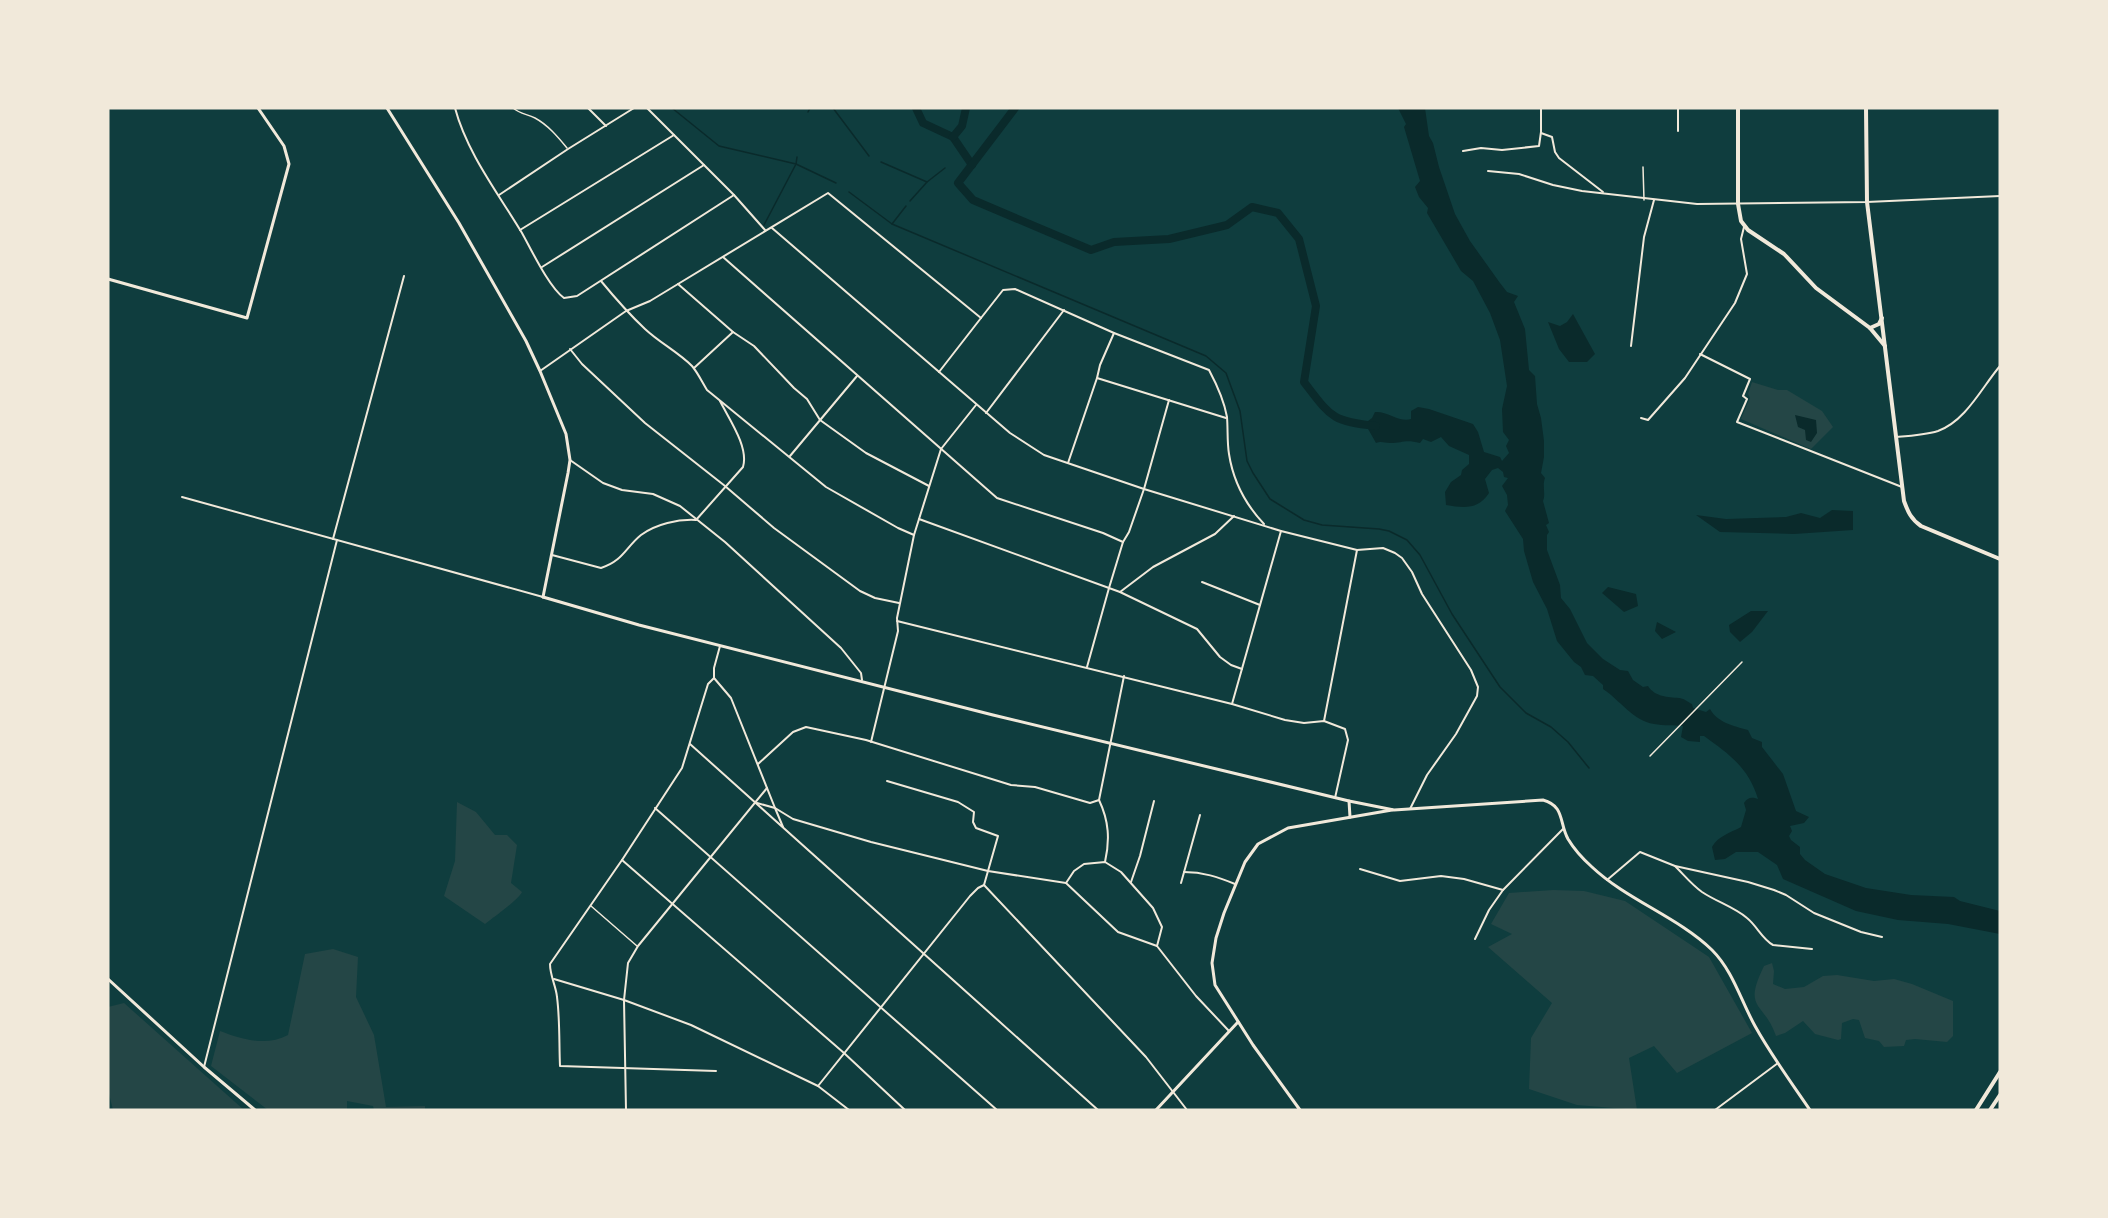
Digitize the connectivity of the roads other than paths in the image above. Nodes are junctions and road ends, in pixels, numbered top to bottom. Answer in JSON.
{"nodes":[{"id":1,"x":258,"y":108,"type":"edge"},
{"id":2,"x":387,"y":108,"type":"edge"},
{"id":3,"x":454,"y":108,"type":"edge"},
{"id":4,"x":513,"y":108,"type":"edge"},
{"id":5,"x":588,"y":108,"type":"edge"},
{"id":6,"x":634,"y":108,"type":"edge"},
{"id":7,"x":647,"y":108,"type":"edge"},
{"id":8,"x":1540,"y":108,"type":"edge"},
{"id":9,"x":1678,"y":108,"type":"edge"},
{"id":10,"x":1738,"y":108,"type":"edge"},
{"id":11,"x":1866,"y":108,"type":"edge"},
{"id":12,"x":606,"y":126,"type":"junction"},
{"id":13,"x":1678,"y":131,"type":"dead end"},
{"id":14,"x":1541,"y":132,"type":"junction"},
{"id":15,"x":674,"y":135,"type":"junction"},
{"id":16,"x":568,"y":149,"type":"junction"},
{"id":17,"x":1463,"y":151,"type":"dead end"},
{"id":18,"x":704,"y":165,"type":"junction"},
{"id":19,"x":1643,"y":167,"type":"dead end"},
{"id":20,"x":1488,"y":171,"type":"dead end"},
{"id":21,"x":1603,"y":192,"type":"junction"},
{"id":22,"x":499,"y":195,"type":"junction"},
{"id":23,"x":734,"y":195,"type":"junction"},
{"id":24,"x":2000,"y":196,"type":"edge"},
{"id":25,"x":1644,"y":199,"type":"junction"},
{"id":26,"x":1654,"y":200,"type":"junction"},
{"id":27,"x":1867,"y":202,"type":"junction"},
{"id":28,"x":1738,"y":204,"type":"junction"},
{"id":29,"x":1744,"y":226,"type":"junction"},
{"id":30,"x":772,"y":228,"type":"junction"},
{"id":31,"x":520,"y":230,"type":"junction"},
{"id":32,"x":765,"y":230,"type":"junction"},
{"id":33,"x":722,"y":257,"type":"junction"},
{"id":34,"x":542,"y":267,"type":"junction"},
{"id":35,"x":404,"y":276,"type":"dead end"},
{"id":36,"x":108,"y":279,"type":"edge"},
{"id":37,"x":600,"y":280,"type":"junction"},
{"id":38,"x":678,"y":284,"type":"junction"},
{"id":39,"x":1064,"y":310,"type":"junction"},
{"id":40,"x":626,"y":311,"type":"junction"},
{"id":41,"x":981,"y":318,"type":"junction"},
{"id":42,"x":1882,"y":318,"type":"junction"},
{"id":43,"x":1870,"y":328,"type":"junction"},
{"id":44,"x":733,"y":332,"type":"junction"},
{"id":45,"x":1114,"y":333,"type":"junction"},
{"id":46,"x":1632,"y":346,"type":"dead end"},
{"id":47,"x":1886,"y":347,"type":"junction"},
{"id":48,"x":570,"y":349,"type":"junction"},
{"id":49,"x":1700,"y":354,"type":"junction"},
{"id":50,"x":2000,"y":366,"type":"edge"},
{"id":51,"x":694,"y":368,"type":"junction"},
{"id":52,"x":540,"y":371,"type":"junction"},
{"id":53,"x":939,"y":372,"type":"junction"},
{"id":54,"x":857,"y":376,"type":"junction"},
{"id":55,"x":1097,"y":378,"type":"junction"},
{"id":56,"x":719,"y":400,"type":"junction"},
{"id":57,"x":1169,"y":400,"type":"junction"},
{"id":58,"x":976,"y":405,"type":"junction"},
{"id":59,"x":986,"y":413,"type":"junction"},
{"id":60,"x":1227,"y":418,"type":"junction"},
{"id":61,"x":1641,"y":418,"type":"dead end"},
{"id":62,"x":820,"y":420,"type":"junction"},
{"id":63,"x":1896,"y":437,"type":"junction"},
{"id":64,"x":941,"y":449,"type":"junction"},
{"id":65,"x":790,"y":456,"type":"junction"},
{"id":66,"x":570,"y":460,"type":"junction"},
{"id":67,"x":1068,"y":463,"type":"junction"},
{"id":68,"x":725,"y":486,"type":"junction"},
{"id":69,"x":929,"y":486,"type":"junction"},
{"id":70,"x":1902,"y":487,"type":"junction"},
{"id":71,"x":1144,"y":489,"type":"junction"},
{"id":72,"x":182,"y":497,"type":"dead end"},
{"id":73,"x":1234,"y":516,"type":"junction"},
{"id":74,"x":919,"y":519,"type":"junction"},
{"id":75,"x":696,"y":520,"type":"junction"},
{"id":76,"x":1266,"y":526,"type":"junction"},
{"id":77,"x":1281,"y":531,"type":"junction"},
{"id":78,"x":914,"y":535,"type":"junction"},
{"id":79,"x":335,"y":540,"type":"junction"},
{"id":80,"x":1123,"y":542,"type":"junction"},
{"id":81,"x":1357,"y":550,"type":"junction"},
{"id":82,"x":552,"y":555,"type":"junction"},
{"id":83,"x":2000,"y":559,"type":"edge"},
{"id":84,"x":1202,"y":582,"type":"dead end"},
{"id":85,"x":1109,"y":588,"type":"junction"},
{"id":86,"x":1119,"y":592,"type":"junction"},
{"id":87,"x":543,"y":597,"type":"junction"},
{"id":88,"x":899,"y":603,"type":"junction"},
{"id":89,"x":1260,"y":605,"type":"junction"},
{"id":90,"x":897,"y":621,"type":"junction"},
{"id":91,"x":720,"y":646,"type":"junction"},
{"id":92,"x":1742,"y":662,"type":"dead end"},
{"id":93,"x":1087,"y":667,"type":"junction"},
{"id":94,"x":1242,"y":669,"type":"junction"},
{"id":95,"x":1124,"y":676,"type":"junction"},
{"id":96,"x":714,"y":678,"type":"junction"},
{"id":97,"x":862,"y":680,"type":"junction"},
{"id":98,"x":884,"y":686,"type":"junction"},
{"id":99,"x":1232,"y":704,"type":"junction"},
{"id":100,"x":1324,"y":722,"type":"junction"},
{"id":101,"x":871,"y":742,"type":"junction"},
{"id":102,"x":690,"y":744,"type":"junction"},
{"id":103,"x":1111,"y":744,"type":"junction"},
{"id":104,"x":1650,"y":756,"type":"dead end"},
{"id":105,"x":758,"y":764,"type":"junction"},
{"id":106,"x":887,"y":781,"type":"dead end"},
{"id":107,"x":767,"y":788,"type":"junction"},
{"id":108,"x":1335,"y":798,"type":"junction"},
{"id":109,"x":1099,"y":800,"type":"junction"},
{"id":110,"x":1154,"y":801,"type":"dead end"},
{"id":111,"x":1349,"y":801,"type":"junction"},
{"id":112,"x":755,"y":802,"type":"junction"},
{"id":113,"x":656,"y":808,"type":"junction"},
{"id":114,"x":776,"y":808,"type":"junction"},
{"id":115,"x":1410,"y":809,"type":"junction"},
{"id":116,"x":1394,"y":810,"type":"junction"},
{"id":117,"x":1200,"y":815,"type":"dead end"},
{"id":118,"x":1350,"y":817,"type":"junction"},
{"id":119,"x":784,"y":828,"type":"junction"},
{"id":120,"x":1563,"y":828,"type":"junction"},
{"id":121,"x":710,"y":856,"type":"junction"},
{"id":122,"x":622,"y":860,"type":"junction"},
{"id":123,"x":1105,"y":862,"type":"junction"},
{"id":124,"x":1675,"y":866,"type":"junction"},
{"id":125,"x":1360,"y":869,"type":"dead end"},
{"id":126,"x":988,"y":871,"type":"junction"},
{"id":127,"x":1184,"y":872,"type":"junction"},
{"id":128,"x":1607,"y":880,"type":"junction"},
{"id":129,"x":1131,"y":882,"type":"junction"},
{"id":130,"x":1066,"y":883,"type":"junction"},
{"id":131,"x":1182,"y":883,"type":"dead end"},
{"id":132,"x":1235,"y":884,"type":"junction"},
{"id":133,"x":984,"y":885,"type":"junction"},
{"id":134,"x":1503,"y":890,"type":"junction"},
{"id":135,"x":673,"y":904,"type":"junction"},
{"id":136,"x":590,"y":905,"type":"junction"},
{"id":137,"x":1882,"y":937,"type":"dead end"},
{"id":138,"x":1475,"y":939,"type":"dead end"},
{"id":139,"x":638,"y":946,"type":"junction"},
{"id":140,"x":1157,"y":946,"type":"junction"},
{"id":141,"x":1812,"y":949,"type":"dead end"},
{"id":142,"x":924,"y":954,"type":"junction"},
{"id":143,"x":108,"y":979,"type":"edge"},
{"id":144,"x":554,"y":979,"type":"junction"},
{"id":145,"x":624,"y":1000,"type":"junction"},
{"id":146,"x":881,"y":1007,"type":"junction"},
{"id":147,"x":1238,"y":1022,"type":"junction"},
{"id":148,"x":1229,"y":1031,"type":"junction"},
{"id":149,"x":844,"y":1053,"type":"junction"},
{"id":150,"x":1778,"y":1062,"type":"junction"},
{"id":151,"x":204,"y":1067,"type":"junction"},
{"id":152,"x":625,"y":1068,"type":"junction"},
{"id":153,"x":716,"y":1071,"type":"dead end"},
{"id":154,"x":2000,"y":1072,"type":"edge"},
{"id":155,"x":818,"y":1086,"type":"junction"},
{"id":156,"x":1173,"y":1091,"type":"junction"},
{"id":157,"x":2000,"y":1097,"type":"edge"},
{"id":158,"x":255,"y":1110,"type":"edge"},
{"id":159,"x":626,"y":1110,"type":"edge"},
{"id":160,"x":849,"y":1110,"type":"edge"},
{"id":161,"x":905,"y":1110,"type":"edge"},
{"id":162,"x":997,"y":1110,"type":"edge"},
{"id":163,"x":1098,"y":1110,"type":"edge"},
{"id":164,"x":1156,"y":1110,"type":"edge"},
{"id":165,"x":1188,"y":1110,"type":"edge"},
{"id":166,"x":1300,"y":1110,"type":"edge"},
{"id":167,"x":1715,"y":1110,"type":"edge"},
{"id":168,"x":1810,"y":1110,"type":"edge"},
{"id":169,"x":1976,"y":1110,"type":"edge"},
{"id":170,"x":1990,"y":1110,"type":"edge"}],
"edges":[{"from":1,"to":36,"type":"street"},
{"from":2,"to":52,"type":"street"},
{"from":3,"to":22,"type":"street"},
{"from":4,"to":16,"type":"street"},
{"from":5,"to":12,"type":"street"},
{"from":6,"to":12,"type":"street"},
{"from":7,"to":15,"type":"street"},
{"from":8,"to":14,"type":"street"},
{"from":9,"to":13,"type":"street"},
{"from":10,"to":28,"type":"main road"},
{"from":11,"to":27,"type":"main road"},
{"from":12,"to":16,"type":"street"},
{"from":14,"to":17,"type":"street"},
{"from":14,"to":21,"type":"street"},
{"from":15,"to":18,"type":"street"},
{"from":15,"to":31,"type":"street"},
{"from":16,"to":22,"type":"street"},
{"from":18,"to":23,"type":"street"},
{"from":18,"to":34,"type":"street"},
{"from":19,"to":25,"type":"street"},
{"from":20,"to":21,"type":"street"},
{"from":21,"to":25,"type":"street"},
{"from":22,"to":31,"type":"street"},
{"from":23,"to":32,"type":"street"},
{"from":23,"to":37,"type":"street"},
{"from":24,"to":27,"type":"street"},
{"from":25,"to":26,"type":"street"},
{"from":26,"to":28,"type":"street"},
{"from":26,"to":46,"type":"street"},
{"from":27,"to":28,"type":"street"},
{"from":27,"to":42,"type":"main road"},
{"from":28,"to":29,"type":"main road"},
{"from":29,"to":43,"type":"main road"},
{"from":29,"to":49,"type":"street"},
{"from":30,"to":32,"type":"street"},
{"from":30,"to":41,"type":"street"},
{"from":30,"to":53,"type":"street"},
{"from":31,"to":34,"type":"street"},
{"from":32,"to":33,"type":"street"},
{"from":33,"to":38,"type":"street"},
{"from":33,"to":54,"type":"street"},
{"from":34,"to":37,"type":"street"},
{"from":35,"to":79,"type":"street"},
{"from":37,"to":40,"type":"street"},
{"from":38,"to":40,"type":"street"},
{"from":38,"to":44,"type":"street"},
{"from":39,"to":41,"type":"street"},
{"from":39,"to":45,"type":"street"},
{"from":39,"to":59,"type":"street"},
{"from":40,"to":48,"type":"street"},
{"from":40,"to":51,"type":"street"},
{"from":41,"to":53,"type":"street"},
{"from":42,"to":43,"type":"main road"},
{"from":42,"to":47,"type":"main road"},
{"from":43,"to":47,"type":"main road"},
{"from":44,"to":51,"type":"street"},
{"from":44,"to":62,"type":"street"},
{"from":45,"to":55,"type":"street"},
{"from":45,"to":60,"type":"street"},
{"from":47,"to":63,"type":"main road"},
{"from":48,"to":52,"type":"street"},
{"from":48,"to":68,"type":"street"},
{"from":49,"to":61,"type":"street"},
{"from":49,"to":70,"type":"street"},
{"from":50,"to":63,"type":"street"},
{"from":51,"to":56,"type":"street"},
{"from":52,"to":66,"type":"street"},
{"from":53,"to":58,"type":"street"},
{"from":54,"to":62,"type":"street"},
{"from":54,"to":64,"type":"street"},
{"from":55,"to":57,"type":"street"},
{"from":55,"to":67,"type":"street"},
{"from":56,"to":65,"type":"street"},
{"from":56,"to":68,"type":"street"},
{"from":57,"to":60,"type":"street"},
{"from":57,"to":71,"type":"street"},
{"from":58,"to":59,"type":"street"},
{"from":58,"to":64,"type":"street"},
{"from":59,"to":67,"type":"street"},
{"from":60,"to":76,"type":"street"},
{"from":62,"to":65,"type":"street"},
{"from":62,"to":69,"type":"street"},
{"from":63,"to":70,"type":"main road"},
{"from":64,"to":69,"type":"street"},
{"from":64,"to":80,"type":"street"},
{"from":65,"to":78,"type":"street"},
{"from":66,"to":75,"type":"street"},
{"from":66,"to":82,"type":"street"},
{"from":67,"to":71,"type":"street"},
{"from":68,"to":75,"type":"street"},
{"from":68,"to":88,"type":"street"},
{"from":69,"to":74,"type":"street"},
{"from":70,"to":83,"type":"main road"},
{"from":71,"to":73,"type":"street"},
{"from":71,"to":80,"type":"street"},
{"from":72,"to":79,"type":"street"},
{"from":73,"to":76,"type":"street"},
{"from":73,"to":86,"type":"street"},
{"from":74,"to":78,"type":"street"},
{"from":74,"to":85,"type":"street"},
{"from":75,"to":82,"type":"street"},
{"from":75,"to":97,"type":"street"},
{"from":76,"to":77,"type":"street"},
{"from":77,"to":81,"type":"street"},
{"from":77,"to":89,"type":"street"},
{"from":78,"to":88,"type":"street"},
{"from":79,"to":87,"type":"street"},
{"from":79,"to":151,"type":"street"},
{"from":80,"to":85,"type":"street"},
{"from":81,"to":100,"type":"street"},
{"from":81,"to":115,"type":"street"},
{"from":82,"to":87,"type":"street"},
{"from":84,"to":89,"type":"street"},
{"from":85,"to":86,"type":"street"},
{"from":85,"to":93,"type":"street"},
{"from":86,"to":94,"type":"street"},
{"from":87,"to":91,"type":"street"},
{"from":88,"to":90,"type":"street"},
{"from":89,"to":94,"type":"street"},
{"from":90,"to":93,"type":"street"},
{"from":90,"to":98,"type":"street"},
{"from":91,"to":96,"type":"street"},
{"from":91,"to":97,"type":"street"},
{"from":92,"to":104,"type":"street"},
{"from":93,"to":95,"type":"street"},
{"from":94,"to":99,"type":"street"},
{"from":95,"to":99,"type":"street"},
{"from":95,"to":103,"type":"street"},
{"from":96,"to":102,"type":"street"},
{"from":96,"to":105,"type":"street"},
{"from":97,"to":98,"type":"street"},
{"from":98,"to":101,"type":"street"},
{"from":98,"to":103,"type":"street"},
{"from":99,"to":100,"type":"street"},
{"from":100,"to":108,"type":"street"},
{"from":101,"to":105,"type":"street"},
{"from":101,"to":109,"type":"street"},
{"from":102,"to":112,"type":"street"},
{"from":102,"to":113,"type":"street"},
{"from":103,"to":108,"type":"street"},
{"from":103,"to":109,"type":"street"},
{"from":105,"to":107,"type":"street"},
{"from":106,"to":126,"type":"street"},
{"from":107,"to":112,"type":"street"},
{"from":107,"to":114,"type":"street"},
{"from":108,"to":111,"type":"street"},
{"from":109,"to":123,"type":"street"},
{"from":110,"to":129,"type":"street"},
{"from":111,"to":116,"type":"street"},
{"from":111,"to":118,"type":"street"},
{"from":112,"to":114,"type":"street"},
{"from":112,"to":119,"type":"street"},
{"from":112,"to":121,"type":"street"},
{"from":113,"to":121,"type":"street"},
{"from":113,"to":122,"type":"street"},
{"from":114,"to":119,"type":"street"},
{"from":114,"to":126,"type":"street"},
{"from":115,"to":116,"type":"street"},
{"from":115,"to":120,"type":"street"},
{"from":116,"to":118,"type":"street"},
{"from":117,"to":127,"type":"street"},
{"from":118,"to":132,"type":"street"},
{"from":119,"to":142,"type":"street"},
{"from":120,"to":128,"type":"street"},
{"from":120,"to":134,"type":"street"},
{"from":121,"to":135,"type":"street"},
{"from":121,"to":146,"type":"street"},
{"from":122,"to":135,"type":"street"},
{"from":122,"to":136,"type":"street"},
{"from":123,"to":129,"type":"street"},
{"from":123,"to":130,"type":"street"},
{"from":124,"to":128,"type":"street"},
{"from":124,"to":137,"type":"street"},
{"from":124,"to":141,"type":"street"},
{"from":125,"to":134,"type":"street"},
{"from":126,"to":130,"type":"street"},
{"from":126,"to":133,"type":"street"},
{"from":127,"to":131,"type":"street"},
{"from":127,"to":132,"type":"street"},
{"from":128,"to":150,"type":"street"},
{"from":129,"to":140,"type":"street"},
{"from":130,"to":140,"type":"street"},
{"from":132,"to":147,"type":"street"},
{"from":133,"to":142,"type":"street"},
{"from":133,"to":156,"type":"street"},
{"from":134,"to":138,"type":"street"},
{"from":135,"to":139,"type":"street"},
{"from":135,"to":149,"type":"street"},
{"from":136,"to":139,"type":"street"},
{"from":136,"to":144,"type":"street"},
{"from":139,"to":145,"type":"street"},
{"from":140,"to":148,"type":"street"},
{"from":142,"to":146,"type":"street"},
{"from":142,"to":163,"type":"street"},
{"from":143,"to":151,"type":"street"},
{"from":144,"to":145,"type":"street"},
{"from":144,"to":152,"type":"street"},
{"from":145,"to":152,"type":"street"},
{"from":145,"to":155,"type":"street"},
{"from":146,"to":149,"type":"street"},
{"from":146,"to":162,"type":"street"},
{"from":147,"to":148,"type":"street"},
{"from":147,"to":166,"type":"street"},
{"from":148,"to":156,"type":"street"},
{"from":149,"to":155,"type":"street"},
{"from":149,"to":161,"type":"street"},
{"from":150,"to":167,"type":"street"},
{"from":150,"to":168,"type":"street"},
{"from":151,"to":158,"type":"street"},
{"from":152,"to":153,"type":"street"},
{"from":152,"to":159,"type":"street"},
{"from":154,"to":169,"type":"main road"},
{"from":155,"to":160,"type":"street"},
{"from":156,"to":164,"type":"street"},
{"from":156,"to":165,"type":"street"},
{"from":157,"to":170,"type":"main road"}]}
